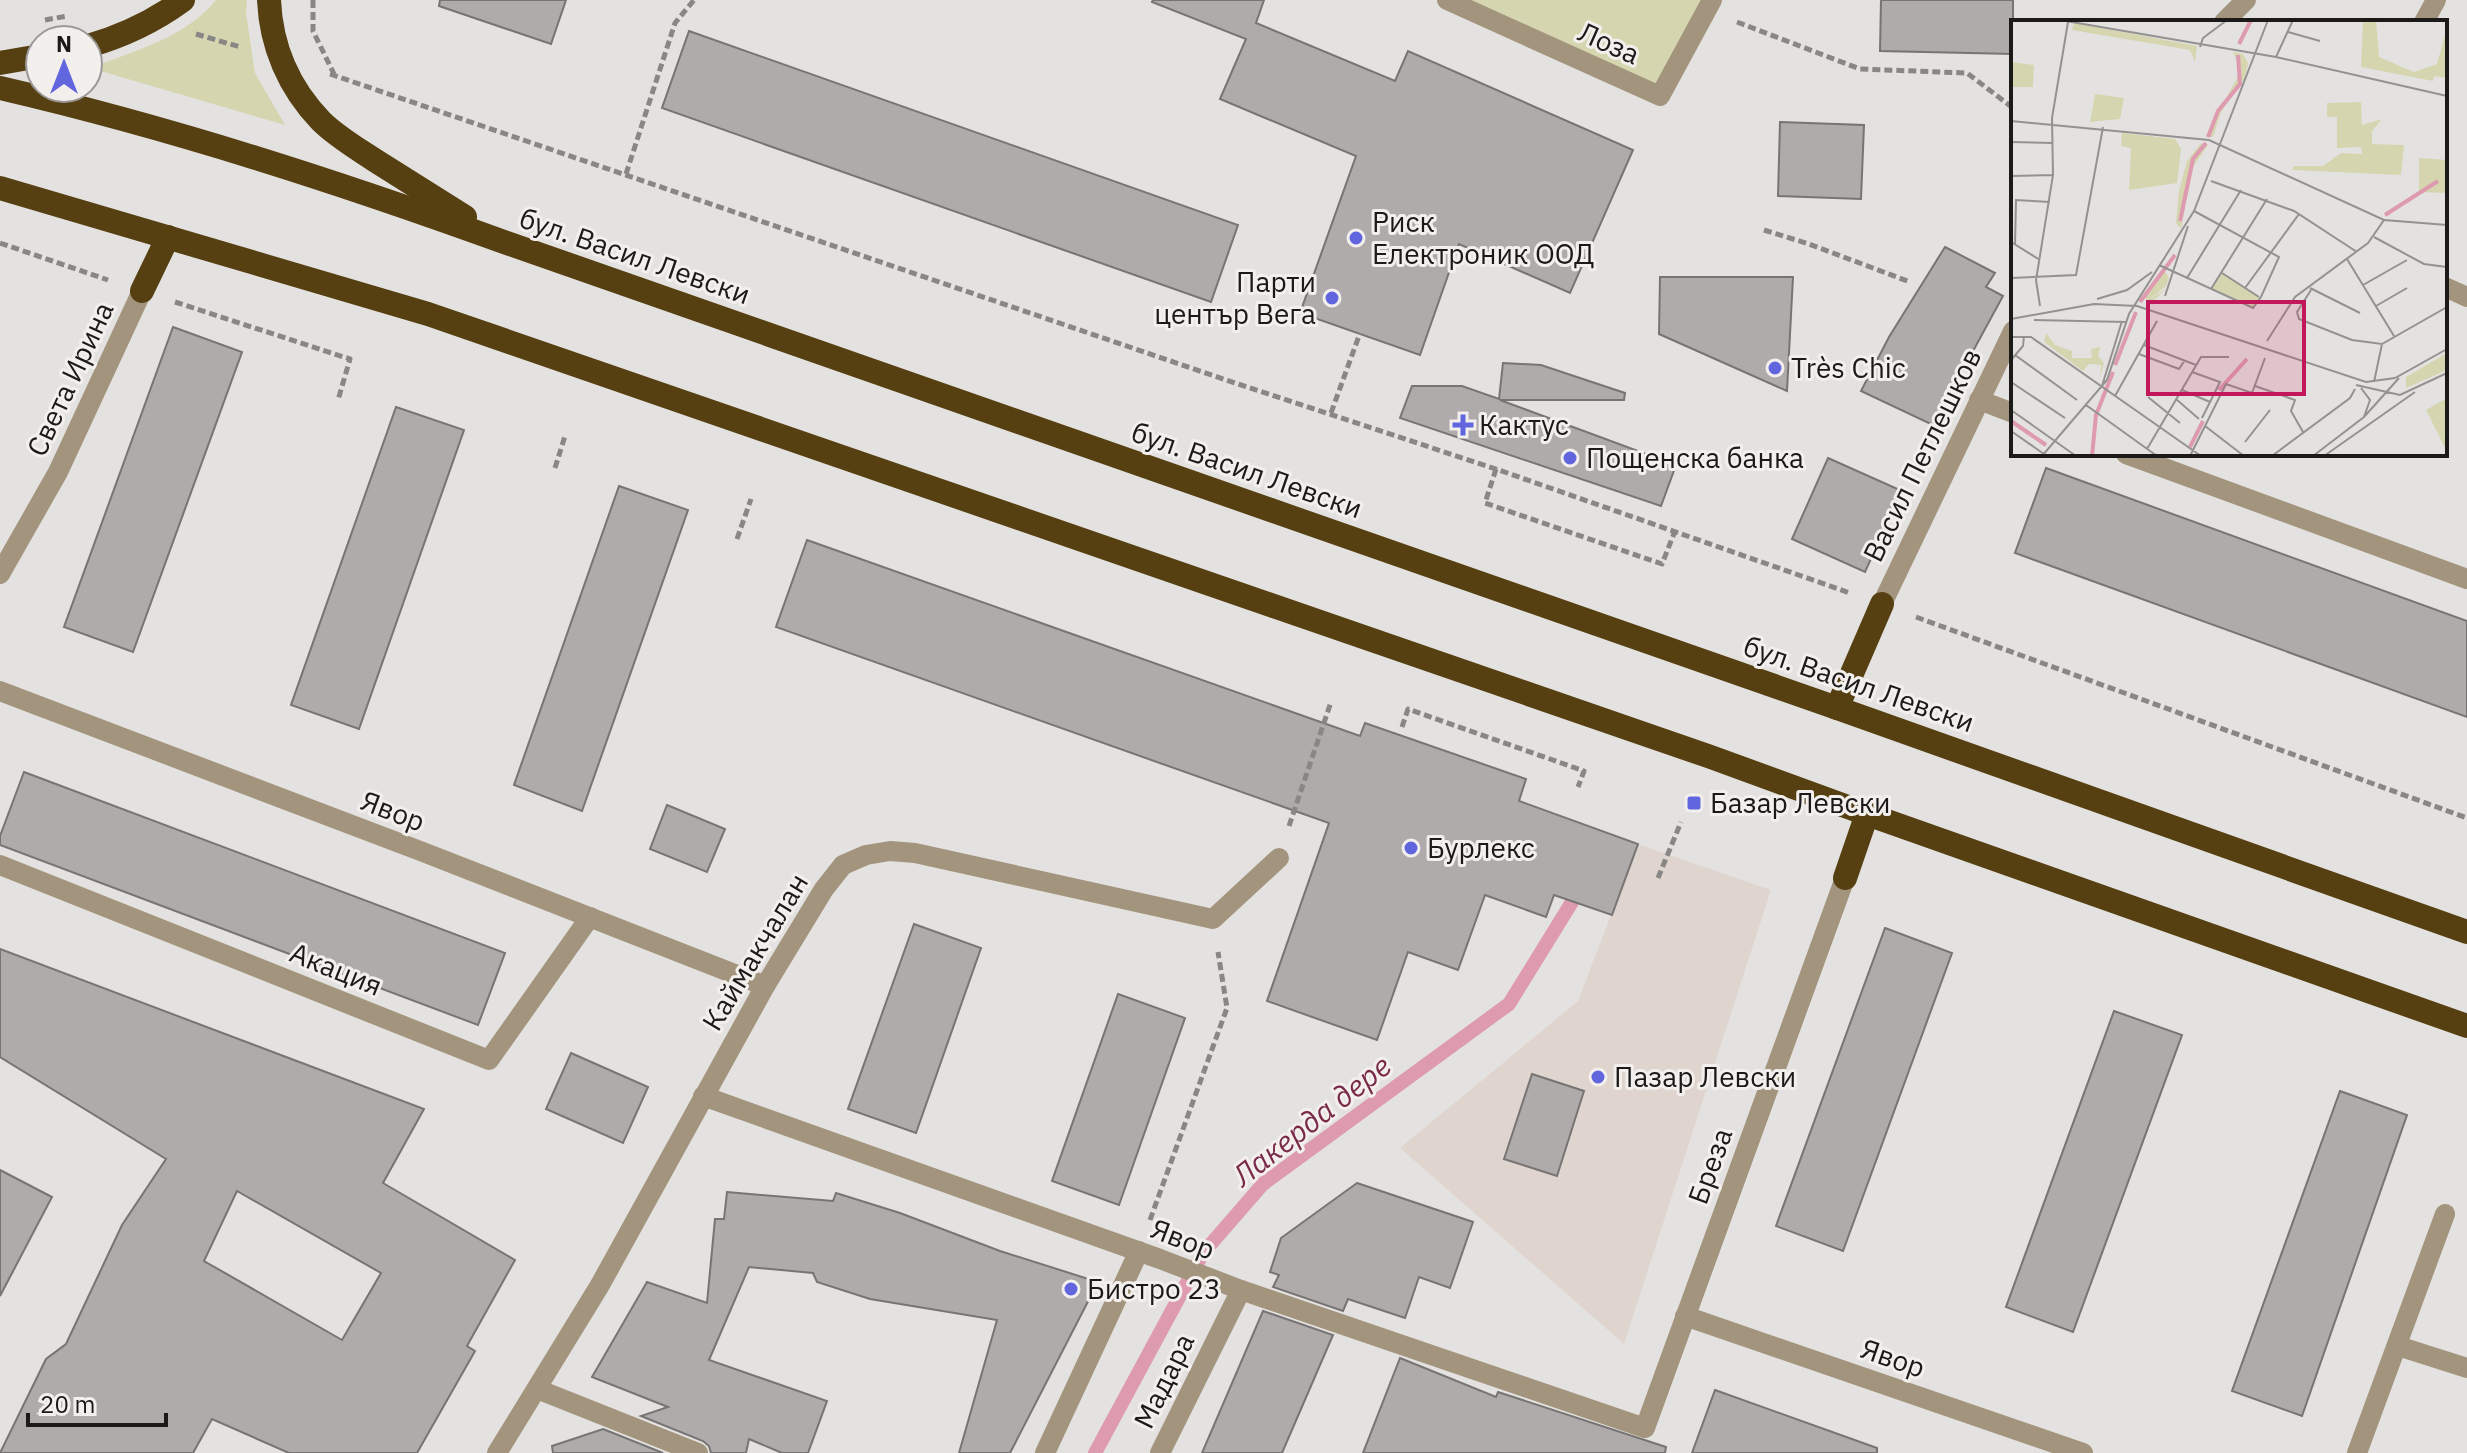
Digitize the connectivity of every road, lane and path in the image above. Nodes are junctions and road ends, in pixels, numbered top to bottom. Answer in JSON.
{"nodes":[{"id":1,"x":183,"y":0,"type":"edge"},
{"id":2,"x":269,"y":0,"type":"edge"},
{"id":3,"x":313,"y":0,"type":"edge"},
{"id":4,"x":694,"y":0,"type":"edge"},
{"id":5,"x":1447,"y":0,"type":"edge"},
{"id":6,"x":2246,"y":0,"type":"edge"},
{"id":7,"x":2436,"y":0,"type":"edge"},
{"id":8,"x":1709,"y":5,"type":"edge"},
{"id":9,"x":2226,"y":20,"type":"edge"},
{"id":10,"x":2425,"y":20,"type":"edge"},
{"id":11,"x":151,"y":22,"type":"junction"},
{"id":12,"x":104,"y":41,"type":"edge"},
{"id":13,"x":279,"y":57,"type":"junction"},
{"id":14,"x":24,"y":59,"type":"edge"},
{"id":15,"x":0,"y":63,"type":"edge"},
{"id":16,"x":335,"y":76,"type":"junction"},
{"id":17,"x":0,"y":88,"type":"edge"},
{"id":18,"x":2011,"y":106,"type":"edge"},
{"id":19,"x":626,"y":174,"type":"junction"},
{"id":20,"x":0,"y":188,"type":"edge"},
{"id":21,"x":1764,"y":230,"type":"dead end"},
{"id":22,"x":168,"y":237,"type":"junction"},
{"id":23,"x":504,"y":242,"type":"junction"},
{"id":24,"x":0,"y":243,"type":"edge"},
{"id":25,"x":1910,"y":282,"type":"dead end"},
{"id":26,"x":2447,"y":288,"type":"edge"},
{"id":27,"x":142,"y":291,"type":"junction"},
{"id":28,"x":2467,"y":297,"type":"edge"},
{"id":29,"x":1360,"y":333,"type":"dead end"},
{"id":30,"x":2011,"y":335,"type":"edge"},
{"id":31,"x":338,"y":400,"type":"dead end"},
{"id":32,"x":1979,"y":400,"type":"junction"},
{"id":33,"x":2011,"y":412,"type":"edge"},
{"id":34,"x":1331,"y":413,"type":"junction"},
{"id":35,"x":565,"y":436,"type":"dead end"},
{"id":36,"x":2131,"y":456,"type":"edge"},
{"id":37,"x":555,"y":468,"type":"dead end"},
{"id":38,"x":1496,"y":469,"type":"junction"},
{"id":39,"x":751,"y":499,"type":"dead end"},
{"id":40,"x":1675,"y":531,"type":"junction"},
{"id":41,"x":737,"y":539,"type":"dead end"},
{"id":42,"x":0,"y":574,"type":"edge"},
{"id":43,"x":2467,"y":579,"type":"edge"},
{"id":44,"x":1882,"y":604,"type":"junction"},
{"id":45,"x":0,"y":691,"type":"edge"},
{"id":46,"x":1331,"y":702,"type":"dead end"},
{"id":47,"x":1837,"y":708,"type":"junction"},
{"id":48,"x":1402,"y":727,"type":"dead end"},
{"id":49,"x":1578,"y":787,"type":"dead end"},
{"id":50,"x":1867,"y":814,"type":"junction"},
{"id":51,"x":2467,"y":818,"type":"edge"},
{"id":52,"x":1681,"y":822,"type":"dead end"},
{"id":53,"x":1279,"y":858,"type":"joint"},
{"id":54,"x":0,"y":865,"type":"edge"},
{"id":55,"x":1658,"y":878,"type":"dead end"},
{"id":56,"x":1845,"y":878,"type":"joint"},
{"id":57,"x":590,"y":917,"type":"junction"},
{"id":58,"x":1213,"y":919,"type":"junction"},
{"id":59,"x":2467,"y":932,"type":"edge"},
{"id":60,"x":765,"y":986,"type":"junction"},
{"id":61,"x":2467,"y":1026,"type":"edge"},
{"id":62,"x":703,"y":1096,"type":"junction"},
{"id":63,"x":2445,"y":1214,"type":"dead end"},
{"id":64,"x":1139,"y":1251,"type":"junction"},
{"id":65,"x":1241,"y":1290,"type":"junction"},
{"id":66,"x":1685,"y":1316,"type":"junction"},
{"id":67,"x":2398,"y":1346,"type":"junction"},
{"id":68,"x":2467,"y":1368,"type":"edge"},
{"id":69,"x":537,"y":1389,"type":"junction"},
{"id":70,"x":1645,"y":1428,"type":"joint"},
{"id":71,"x":497,"y":1453,"type":"edge"},
{"id":72,"x":698,"y":1453,"type":"edge"},
{"id":73,"x":1045,"y":1453,"type":"edge"},
{"id":74,"x":1160,"y":1453,"type":"edge"},
{"id":75,"x":2083,"y":1453,"type":"edge"},
{"id":76,"x":2357,"y":1453,"type":"edge"}],
"edges":[{"from":1,"to":11,"type":"highway"},
{"from":2,"to":13,"type":"highway"},
{"from":3,"to":16,"type":"path"},
{"from":4,"to":19,"type":"path"},
{"from":5,"to":8,"type":"street","name":"Лоза"},
{"from":6,"to":9,"type":"street"},
{"from":7,"to":10,"type":"street"},
{"from":8,"to":18,"type":"path"},
{"from":11,"to":12,"type":"highway"},
{"from":11,"to":13,"type":"path"},
{"from":13,"to":16,"type":"path"},
{"from":13,"to":23,"type":"highway"},
{"from":14,"to":15,"type":"highway"},
{"from":16,"to":19,"type":"path"},
{"from":17,"to":23,"type":"highway","name":"бул. Васил Левски"},
{"from":19,"to":34,"type":"path"},
{"from":20,"to":22,"type":"highway"},
{"from":21,"to":25,"type":"path"},
{"from":22,"to":27,"type":"highway"},
{"from":22,"to":50,"type":"highway"},
{"from":23,"to":47,"type":"highway","name":"бул. Васил Левски"},
{"from":24,"to":27,"type":"path"},
{"from":26,"to":28,"type":"street"},
{"from":27,"to":31,"type":"path"},
{"from":27,"to":42,"type":"street","name":"Света Ирина"},
{"from":29,"to":34,"type":"path"},
{"from":30,"to":32,"type":"street","name":"Васил Петлешков"},
{"from":32,"to":33,"type":"street"},
{"from":32,"to":44,"type":"street","name":"Васил Петлешков"},
{"from":34,"to":38,"type":"path"},
{"from":35,"to":37,"type":"path"},
{"from":36,"to":43,"type":"street"},
{"from":38,"to":40,"type":"path"},
{"from":38,"to":40,"type":"path"},
{"from":39,"to":41,"type":"path"},
{"from":40,"to":44,"type":"path"},
{"from":44,"to":47,"type":"highway"},
{"from":44,"to":51,"type":"path"},
{"from":45,"to":57,"type":"street","name":"Явор"},
{"from":46,"to":53,"type":"path"},
{"from":47,"to":59,"type":"highway","name":"бул. Васил Левски"},
{"from":48,"to":49,"type":"path"},
{"from":50,"to":56,"type":"highway"},
{"from":50,"to":61,"type":"highway"},
{"from":52,"to":55,"type":"path"},
{"from":53,"to":58,"type":"street"},
{"from":54,"to":57,"type":"street","name":"Акация"},
{"from":56,"to":66,"type":"street","name":"Бреза"},
{"from":57,"to":60,"type":"street","name":"Явор"},
{"from":58,"to":60,"type":"street","name":"Каймакчалан"},
{"from":58,"to":64,"type":"path"},
{"from":60,"to":62,"type":"street","name":"Каймакчалан"},
{"from":62,"to":64,"type":"street","name":"Явор"},
{"from":62,"to":69,"type":"street","name":"Каймакчалан"},
{"from":63,"to":67,"type":"street"},
{"from":64,"to":65,"type":"street","name":"Явор"},
{"from":64,"to":73,"type":"street"},
{"from":65,"to":70,"type":"street","name":"Явор"},
{"from":65,"to":74,"type":"street","name":"Мадара"},
{"from":66,"to":70,"type":"street","name":"Бреза"},
{"from":66,"to":75,"type":"street","name":"Явор"},
{"from":67,"to":68,"type":"street"},
{"from":67,"to":76,"type":"street"},
{"from":69,"to":71,"type":"street","name":"Каймакчалан"},
{"from":69,"to":72,"type":"street"}]}
